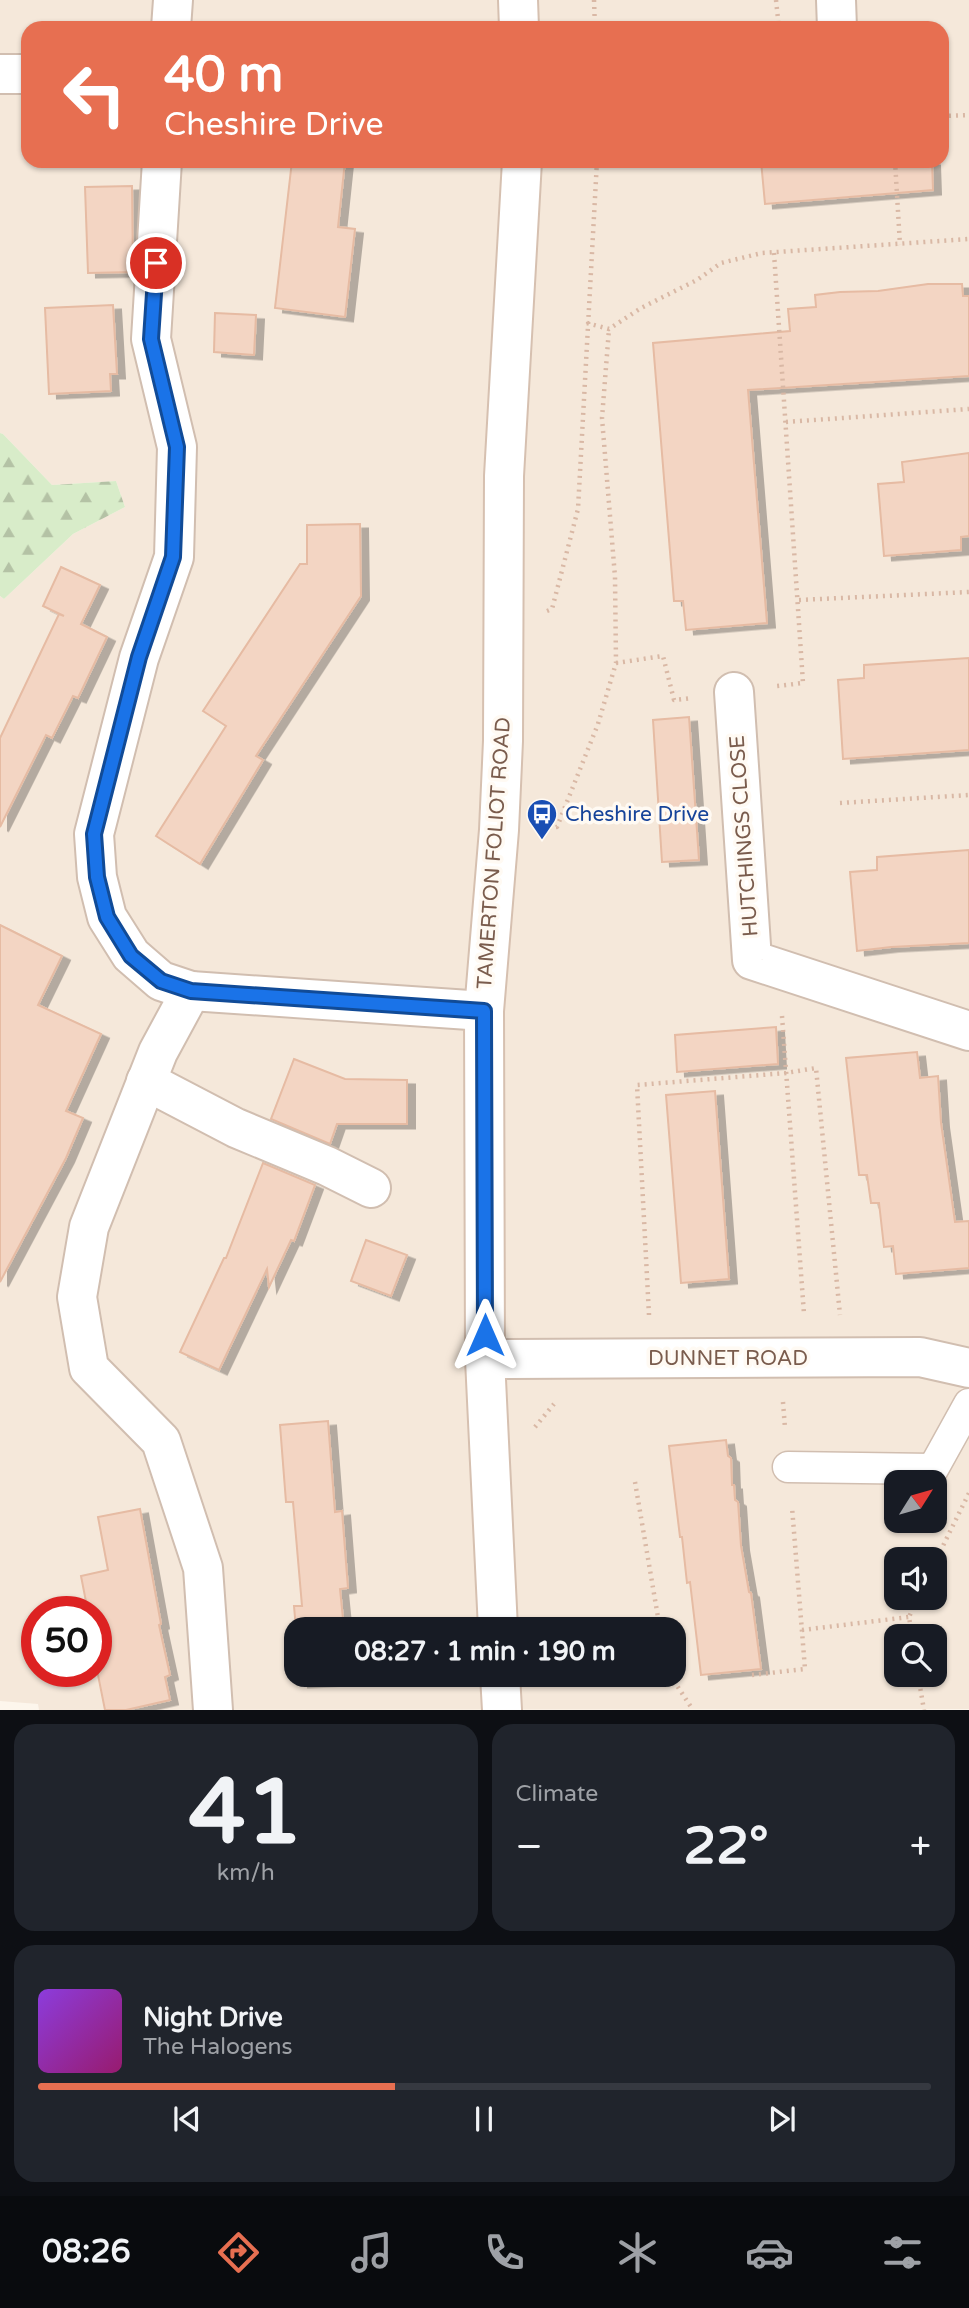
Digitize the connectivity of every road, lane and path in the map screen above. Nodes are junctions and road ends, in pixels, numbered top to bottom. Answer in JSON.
{"nodes":[{"id":1,"x":173,"y":0,"type":"edge"},
{"id":2,"x":518,"y":0,"type":"edge"},
{"id":3,"x":594,"y":0,"type":"edge"},
{"id":4,"x":776,"y":0,"type":"edge"},
{"id":5,"x":836,"y":0,"type":"edge"},
{"id":6,"x":172,"y":21,"type":"edge"},
{"id":7,"x":519,"y":21,"type":"edge"},
{"id":8,"x":595,"y":21,"type":"edge"},
{"id":9,"x":778,"y":21,"type":"edge"},
{"id":10,"x":837,"y":21,"type":"edge"},
{"id":11,"x":0,"y":75,"type":"edge"},
{"id":12,"x":21,"y":75,"type":"edge"},
{"id":13,"x":969,"y":115,"type":"edge"},
{"id":14,"x":949,"y":116,"type":"edge"},
{"id":15,"x":162,"y":168,"type":"edge"},
{"id":16,"x":522,"y":168,"type":"edge"},
{"id":17,"x":597,"y":168,"type":"edge"},
{"id":18,"x":895,"y":168,"type":"edge"},
{"id":19,"x":969,"y":239,"type":"edge"},
{"id":20,"x":900,"y":245,"type":"junction"},
{"id":21,"x":774,"y":253,"type":"junction"},
{"id":22,"x":587,"y":323,"type":"junction"},
{"id":23,"x":609,"y":329,"type":"junction"},
{"id":24,"x":969,"y":409,"type":"edge"},
{"id":25,"x":786,"y":422,"type":"junction"},
{"id":26,"x":969,"y":592,"type":"edge"},
{"id":27,"x":799,"y":600,"type":"junction"},
{"id":28,"x":504,"y":635,"type":"junction"},
{"id":29,"x":616,"y":663,"type":"junction"},
{"id":30,"x":803,"y":664,"type":"dead end"},
{"id":31,"x":668,"y":675,"type":"dead end"},
{"id":32,"x":734,"y":692,"type":"dead end"},
{"id":33,"x":969,"y":795,"type":"edge"},
{"id":34,"x":840,"y":803,"type":"dead end"},
{"id":35,"x":499,"y":830,"type":"junction"},
{"id":36,"x":779,"y":970,"type":"junction"},
{"id":37,"x":191,"y":991,"type":"junction"},
{"id":38,"x":484,"y":1011,"type":"junction"},
{"id":39,"x":969,"y":1031,"type":"edge"},
{"id":40,"x":786,"y":1073,"type":"junction"},
{"id":41,"x":146,"y":1081,"type":"junction"},
{"id":42,"x":371,"y":1188,"type":"dead end"},
{"id":43,"x":844,"y":1357,"type":"junction"},
{"id":44,"x":651,"y":1358,"type":"junction"},
{"id":45,"x":807,"y":1358,"type":"junction"},
{"id":46,"x":485,"y":1359,"type":"junction"},
{"id":47,"x":969,"y":1368,"type":"edge"},
{"id":48,"x":969,"y":1404,"type":"edge"},
{"id":49,"x":783,"y":1407,"type":"dead end"},
{"id":50,"x":788,"y":1467,"type":"junction"},
{"id":51,"x":635,"y":1482,"type":"dead end"},
{"id":52,"x":969,"y":1493,"type":"edge"},
{"id":53,"x":942,"y":1547,"type":"edge"},
{"id":54,"x":912,"y":1610,"type":"edge"},
{"id":55,"x":497,"y":1617,"type":"edge"},
{"id":56,"x":658,"y":1617,"type":"edge"},
{"id":57,"x":909,"y":1617,"type":"junction"},
{"id":58,"x":910,"y":1624,"type":"edge"},
{"id":59,"x":802,"y":1630,"type":"junction"},
{"id":60,"x":752,"y":1675,"type":"dead end"},
{"id":61,"x":501,"y":1687,"type":"edge"},
{"id":62,"x":678,"y":1687,"type":"edge"},
{"id":63,"x":920,"y":1687,"type":"edge"},
{"id":64,"x":213,"y":1710,"type":"edge"},
{"id":65,"x":502,"y":1710,"type":"edge"},
{"id":66,"x":693,"y":1710,"type":"edge"},
{"id":67,"x":924,"y":1710,"type":"edge"}],
"edges":[{"from":1,"to":6,"type":"street"},
{"from":2,"to":7,"type":"street"},
{"from":3,"to":8,"type":"path"},
{"from":4,"to":9,"type":"path"},
{"from":5,"to":10,"type":"street"},
{"from":11,"to":12,"type":"street"},
{"from":13,"to":14,"type":"path"},
{"from":15,"to":37,"type":"street"},
{"from":16,"to":28,"type":"street","name":"TAMERTON FOLIOT ROAD"},
{"from":17,"to":22,"type":"path"},
{"from":18,"to":20,"type":"path"},
{"from":19,"to":20,"type":"path"},
{"from":20,"to":21,"type":"path"},
{"from":21,"to":23,"type":"path"},
{"from":21,"to":25,"type":"path"},
{"from":22,"to":23,"type":"path"},
{"from":22,"to":28,"type":"path"},
{"from":23,"to":29,"type":"path"},
{"from":24,"to":25,"type":"path"},
{"from":25,"to":27,"type":"path"},
{"from":26,"to":27,"type":"path"},
{"from":27,"to":30,"type":"path"},
{"from":28,"to":35,"type":"street","name":"TAMERTON FOLIOT ROAD"},
{"from":29,"to":31,"type":"path"},
{"from":29,"to":35,"type":"path"},
{"from":32,"to":36,"type":"street","name":"HUTCHINGS CLOSE"},
{"from":33,"to":34,"type":"path"},
{"from":35,"to":38,"type":"street","name":"TAMERTON FOLIOT ROAD"},
{"from":36,"to":39,"type":"street","name":"HUTCHINGS CLOSE"},
{"from":36,"to":40,"type":"path"},
{"from":37,"to":38,"type":"street"},
{"from":37,"to":41,"type":"street"},
{"from":38,"to":46,"type":"street","name":"TAMERTON FOLIOT ROAD"},
{"from":40,"to":43,"type":"path"},
{"from":40,"to":44,"type":"path"},
{"from":40,"to":45,"type":"path"},
{"from":41,"to":42,"type":"street"},
{"from":41,"to":64,"type":"street"},
{"from":43,"to":45,"type":"street","name":"DUNNET ROAD"},
{"from":43,"to":47,"type":"street","name":"DUNNET ROAD"},
{"from":44,"to":45,"type":"street","name":"DUNNET ROAD"},
{"from":44,"to":46,"type":"street","name":"DUNNET ROAD"},
{"from":46,"to":55,"type":"street","name":"TAMERTON FOLIOT ROAD"},
{"from":48,"to":50,"type":"lane"},
{"from":49,"to":50,"type":"path"},
{"from":50,"to":59,"type":"path"},
{"from":51,"to":56,"type":"path"},
{"from":52,"to":53,"type":"path"},
{"from":54,"to":57,"type":"path"},
{"from":57,"to":58,"type":"path"},
{"from":57,"to":59,"type":"path"},
{"from":59,"to":60,"type":"path"},
{"from":61,"to":65,"type":"street"},
{"from":62,"to":66,"type":"path"},
{"from":63,"to":67,"type":"path"}]}
